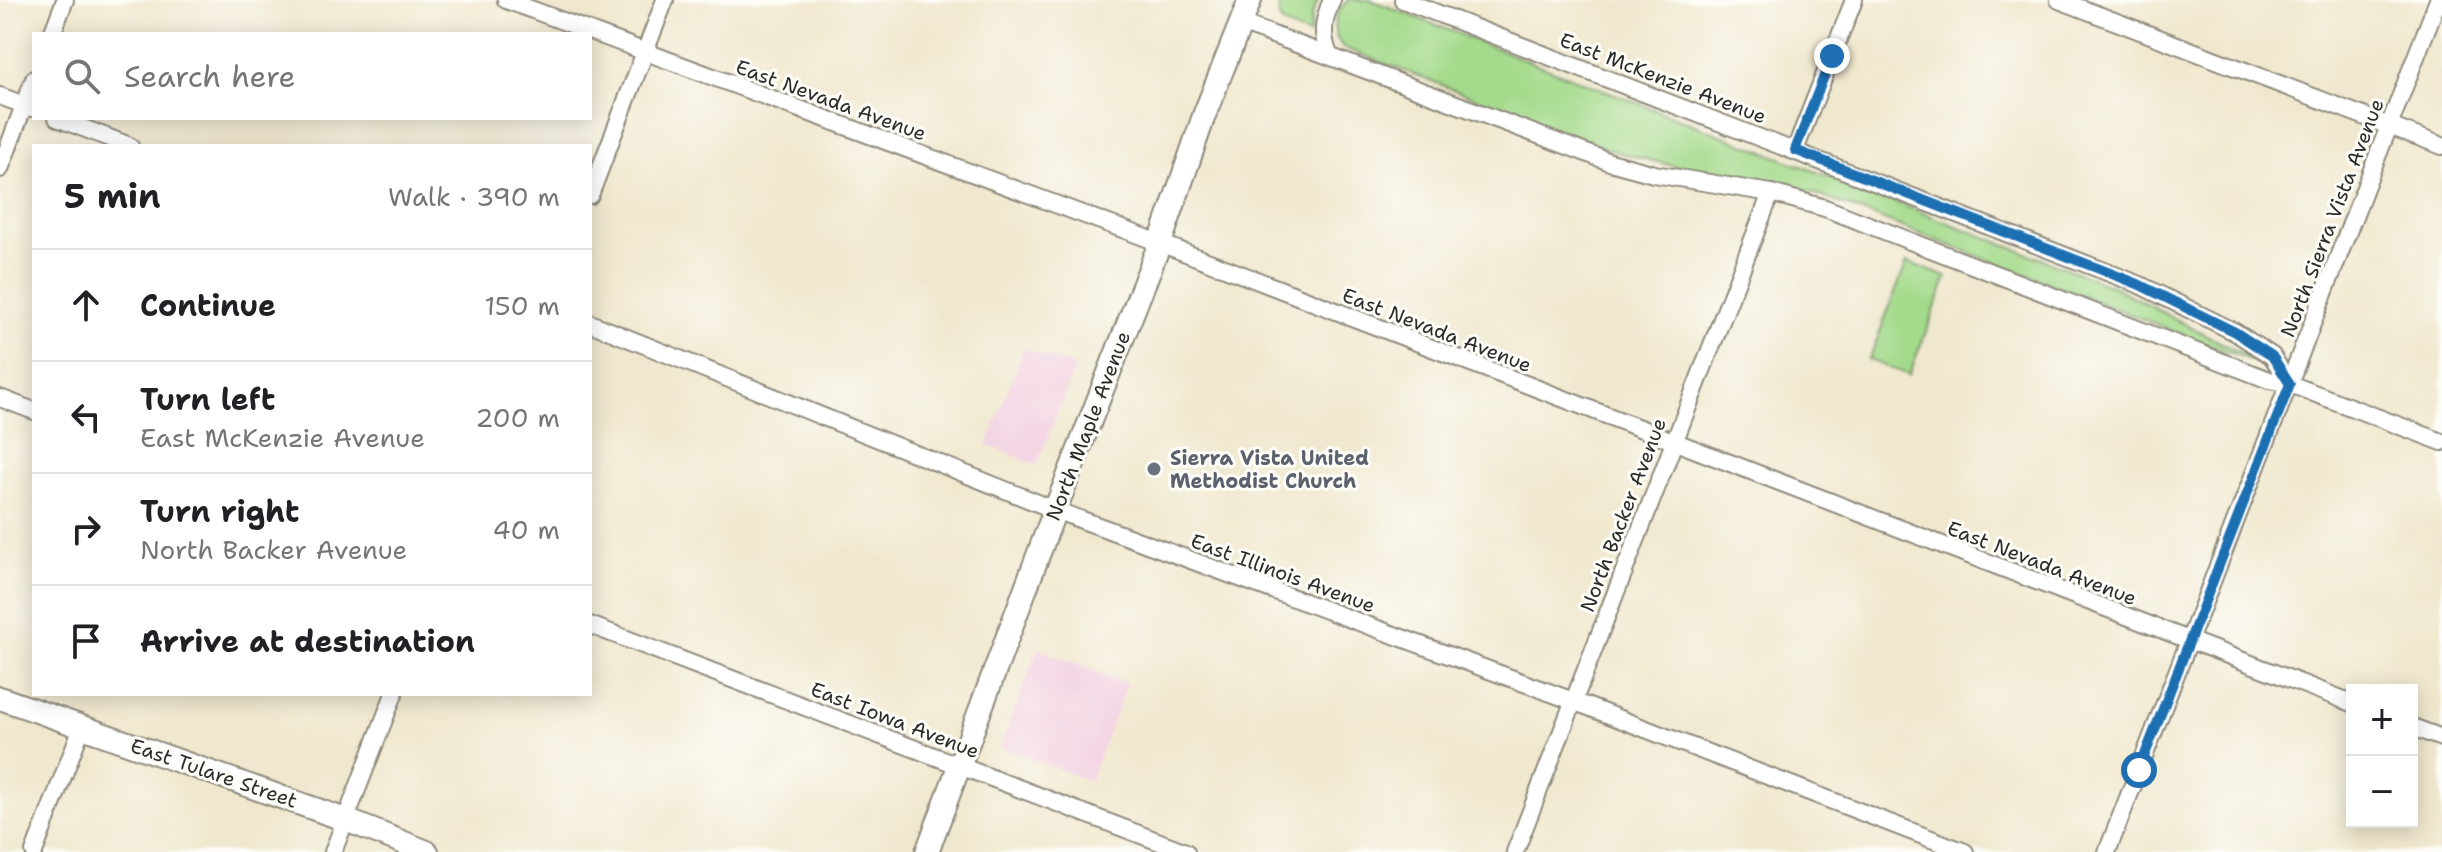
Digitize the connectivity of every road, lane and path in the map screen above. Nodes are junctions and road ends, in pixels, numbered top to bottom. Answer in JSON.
{"nodes":[{"id":1,"x":65,"y":0,"type":"edge"},
{"id":2,"x":506,"y":0,"type":"edge"},
{"id":3,"x":665,"y":0,"type":"edge"},
{"id":4,"x":1250,"y":0,"type":"edge"},
{"id":5,"x":1332,"y":0,"type":"edge"},
{"id":6,"x":1403,"y":0,"type":"edge"},
{"id":7,"x":1854,"y":0,"type":"edge"},
{"id":8,"x":2059,"y":0,"type":"edge"},
{"id":9,"x":2438,"y":0,"type":"edge"},
{"id":10,"x":1241,"y":23,"type":"junction"},
{"id":11,"x":53,"y":32,"type":"edge"},
{"id":12,"x":590,"y":32,"type":"edge"},
{"id":13,"x":592,"y":33,"type":"edge"},
{"id":14,"x":645,"y":53,"type":"junction"},
{"id":15,"x":1329,"y":55,"type":"junction"},
{"id":16,"x":0,"y":96,"type":"edge"},
{"id":17,"x":29,"y":107,"type":"edge"},
{"id":18,"x":62,"y":120,"type":"edge"},
{"id":19,"x":2389,"y":125,"type":"junction"},
{"id":20,"x":125,"y":144,"type":"edge"},
{"id":21,"x":2442,"y":146,"type":"edge"},
{"id":22,"x":1795,"y":150,"type":"junction"},
{"id":23,"x":0,"y":169,"type":"edge"},
{"id":24,"x":592,"y":190,"type":"edge"},
{"id":25,"x":1771,"y":193,"type":"junction"},
{"id":26,"x":1160,"y":243,"type":"junction"},
{"id":27,"x":592,"y":324,"type":"edge"},
{"id":28,"x":2290,"y":384,"type":"junction"},
{"id":29,"x":0,"y":398,"type":"edge"},
{"id":30,"x":32,"y":410,"type":"edge"},
{"id":31,"x":2442,"y":442,"type":"edge"},
{"id":32,"x":1673,"y":443,"type":"junction"},
{"id":33,"x":1055,"y":510,"type":"junction"},
{"id":34,"x":592,"y":626,"type":"edge"},
{"id":35,"x":2190,"y":640,"type":"junction"},
{"id":36,"x":393,"y":696,"type":"edge"},
{"id":37,"x":0,"y":698,"type":"edge"},
{"id":38,"x":1573,"y":701,"type":"junction"},
{"id":39,"x":2346,"y":701,"type":"edge"},
{"id":40,"x":82,"y":727,"type":"junction"},
{"id":41,"x":2418,"y":729,"type":"edge"},
{"id":42,"x":2442,"y":738,"type":"edge"},
{"id":43,"x":961,"y":766,"type":"junction"},
{"id":44,"x":346,"y":820,"type":"junction"},
{"id":45,"x":34,"y":852,"type":"edge"},
{"id":46,"x":333,"y":852,"type":"edge"},
{"id":47,"x":427,"y":852,"type":"edge"},
{"id":48,"x":927,"y":852,"type":"edge"},
{"id":49,"x":1186,"y":852,"type":"edge"},
{"id":50,"x":1515,"y":852,"type":"edge"},
{"id":51,"x":1965,"y":852,"type":"edge"},
{"id":52,"x":2107,"y":852,"type":"edge"}],
"edges":[{"from":1,"to":11,"type":"street"},
{"from":2,"to":12,"type":"street","name":"East Nevada Avenue"},
{"from":3,"to":14,"type":"street"},
{"from":4,"to":10,"type":"main road","name":"North Maple Avenue"},
{"from":5,"to":15,"type":"street"},
{"from":6,"to":22,"type":"street","name":"East McKenzie Avenue"},
{"from":7,"to":22,"type":"street"},
{"from":8,"to":19,"type":"street"},
{"from":9,"to":19,"type":"street","name":"North Sierra Vista Avenue"},
{"from":10,"to":15,"type":"street"},
{"from":10,"to":26,"type":"main road","name":"North Maple Avenue"},
{"from":13,"to":14,"type":"street","name":"East Nevada Avenue"},
{"from":14,"to":24,"type":"street"},
{"from":14,"to":26,"type":"street","name":"East Nevada Avenue"},
{"from":15,"to":25,"type":"street"},
{"from":16,"to":17,"type":"street"},
{"from":17,"to":23,"type":"street"},
{"from":18,"to":20,"type":"street"},
{"from":19,"to":21,"type":"street"},
{"from":19,"to":28,"type":"street","name":"North Sierra Vista Avenue"},
{"from":22,"to":28,"type":"street","name":"East McKenzie Avenue"},
{"from":25,"to":28,"type":"street"},
{"from":25,"to":32,"type":"street","name":"North Backer Avenue"},
{"from":26,"to":32,"type":"street","name":"East Nevada Avenue"},
{"from":26,"to":33,"type":"main road","name":"North Maple Avenue"},
{"from":27,"to":33,"type":"street","name":"East Illinois Avenue"},
{"from":28,"to":31,"type":"street"},
{"from":28,"to":35,"type":"street","name":"North Sierra Vista Avenue"},
{"from":29,"to":30,"type":"street"},
{"from":32,"to":35,"type":"street","name":"East Nevada Avenue"},
{"from":32,"to":38,"type":"street","name":"North Backer Avenue"},
{"from":33,"to":38,"type":"street","name":"East Illinois Avenue"},
{"from":33,"to":43,"type":"main road","name":"North Maple Avenue"},
{"from":34,"to":43,"type":"street","name":"East Iowa Avenue"},
{"from":35,"to":39,"type":"street","name":"East Nevada Avenue"},
{"from":35,"to":52,"type":"street","name":"North Sierra Vista Avenue"},
{"from":36,"to":44,"type":"street"},
{"from":37,"to":40,"type":"main road","name":"East Tulare Street"},
{"from":38,"to":50,"type":"street","name":"North Backer Avenue"},
{"from":38,"to":51,"type":"street","name":"East Illinois Avenue"},
{"from":40,"to":44,"type":"main road","name":"East Tulare Street"},
{"from":40,"to":45,"type":"street"},
{"from":41,"to":42,"type":"street"},
{"from":43,"to":48,"type":"main road","name":"North Maple Avenue"},
{"from":43,"to":49,"type":"street","name":"East Iowa Avenue"},
{"from":44,"to":46,"type":"street"},
{"from":44,"to":47,"type":"main road","name":"East Tulare Street"}]}
